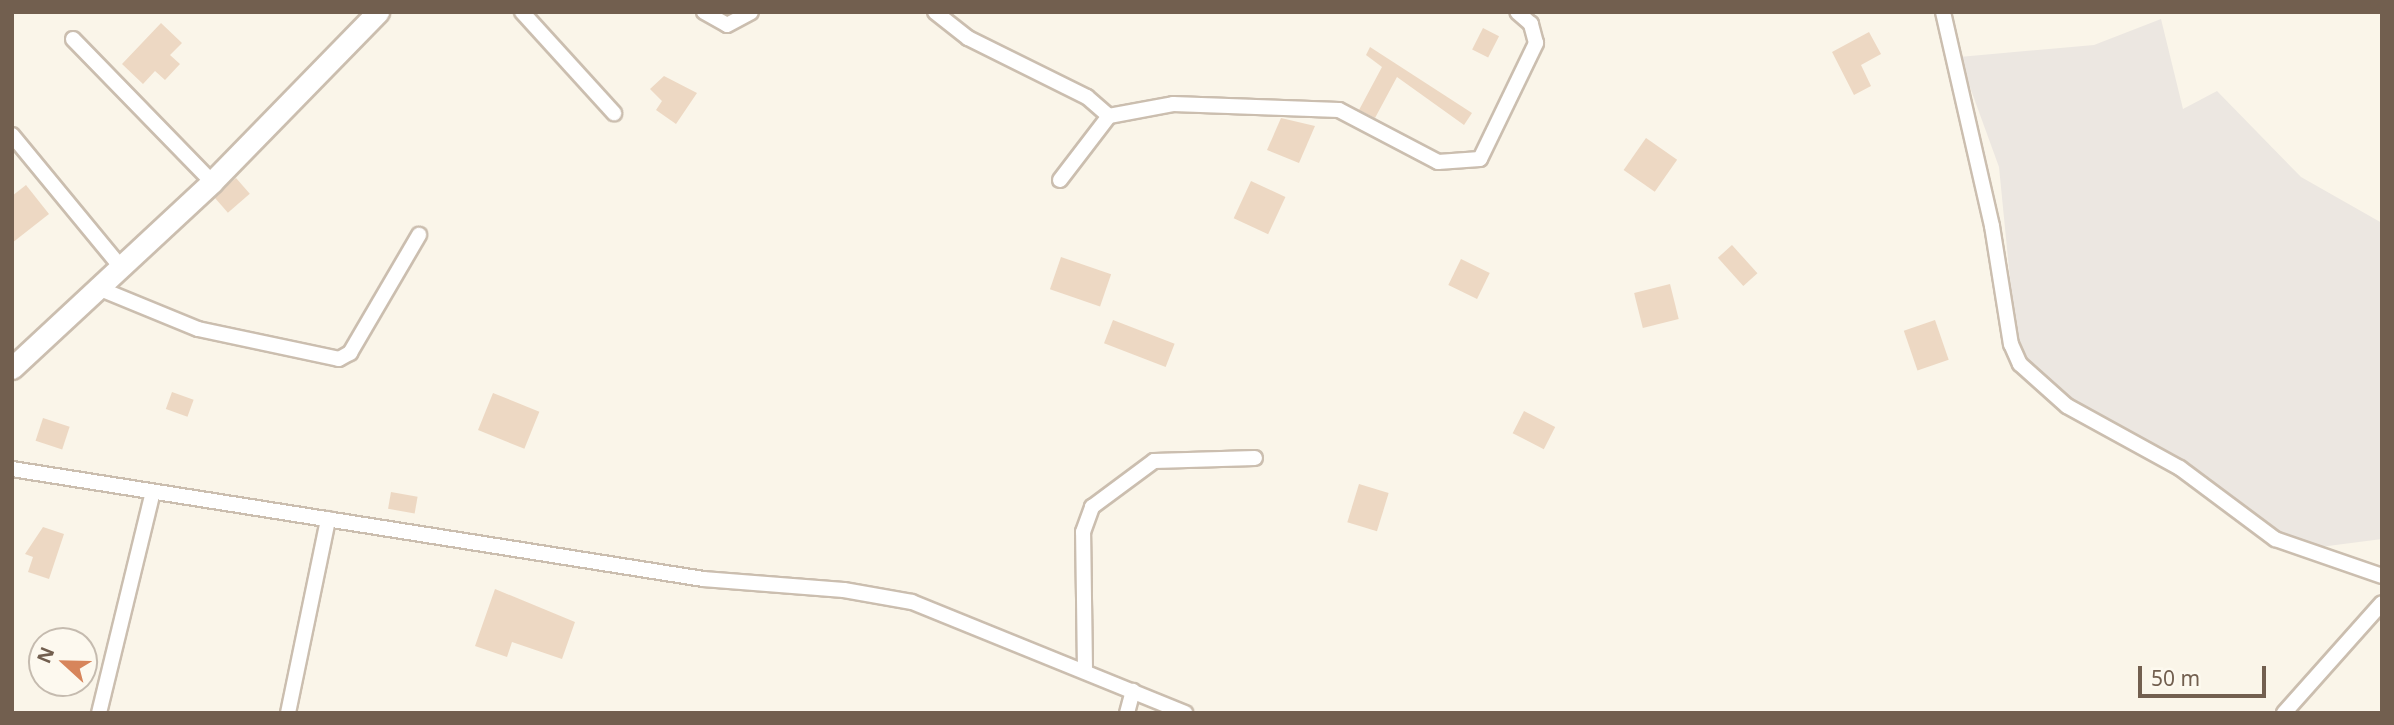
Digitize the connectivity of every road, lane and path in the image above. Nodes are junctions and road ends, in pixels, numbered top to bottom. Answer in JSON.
{"nodes":[{"id":1,"x":377,"y":12,"type":"edge"},
{"id":2,"x":522,"y":12,"type":"edge"},
{"id":3,"x":704,"y":12,"type":"edge"},
{"id":4,"x":751,"y":12,"type":"edge"},
{"id":5,"x":934,"y":12,"type":"edge"},
{"id":6,"x":1517,"y":12,"type":"edge"},
{"id":7,"x":1943,"y":12,"type":"edge"},
{"id":8,"x":73,"y":39,"type":"dead end"},
{"id":9,"x":614,"y":113,"type":"dead end"},
{"id":10,"x":1109,"y":116,"type":"junction"},
{"id":11,"x":12,"y":135,"type":"edge"},
{"id":12,"x":1059,"y":180,"type":"dead end"},
{"id":13,"x":212,"y":182,"type":"junction"},
{"id":14,"x":419,"y":235,"type":"dead end"},
{"id":15,"x":121,"y":267,"type":"junction"},
{"id":16,"x":99,"y":288,"type":"junction"},
{"id":17,"x":12,"y":368,"type":"edge"},
{"id":18,"x":1255,"y":458,"type":"dead end"},
{"id":19,"x":12,"y":469,"type":"edge"},
{"id":20,"x":152,"y":495,"type":"junction"},
{"id":21,"x":328,"y":519,"type":"junction"},
{"id":22,"x":2382,"y":576,"type":"edge"},
{"id":23,"x":2382,"y":603,"type":"edge"},
{"id":24,"x":1085,"y":670,"type":"junction"},
{"id":25,"x":1133,"y":691,"type":"junction"},
{"id":26,"x":99,"y":713,"type":"edge"},
{"id":27,"x":288,"y":713,"type":"edge"},
{"id":28,"x":1127,"y":713,"type":"edge"},
{"id":29,"x":1185,"y":713,"type":"edge"},
{"id":30,"x":2284,"y":713,"type":"edge"}],
"edges":[{"from":1,"to":13,"type":"main road"},
{"from":2,"to":9,"type":"street"},
{"from":3,"to":4,"type":"street"},
{"from":5,"to":10,"type":"street"},
{"from":6,"to":10,"type":"street"},
{"from":7,"to":22,"type":"street"},
{"from":8,"to":13,"type":"street"},
{"from":10,"to":12,"type":"street"},
{"from":11,"to":15,"type":"street"},
{"from":13,"to":15,"type":"main road"},
{"from":14,"to":16,"type":"street"},
{"from":15,"to":16,"type":"main road"},
{"from":16,"to":17,"type":"main road"},
{"from":18,"to":24,"type":"street"},
{"from":19,"to":20,"type":"street"},
{"from":20,"to":21,"type":"street"},
{"from":20,"to":26,"type":"street"},
{"from":21,"to":24,"type":"street"},
{"from":21,"to":27,"type":"street"},
{"from":23,"to":30,"type":"street"},
{"from":24,"to":25,"type":"street"},
{"from":25,"to":28,"type":"street"},
{"from":25,"to":29,"type":"street"}]}
